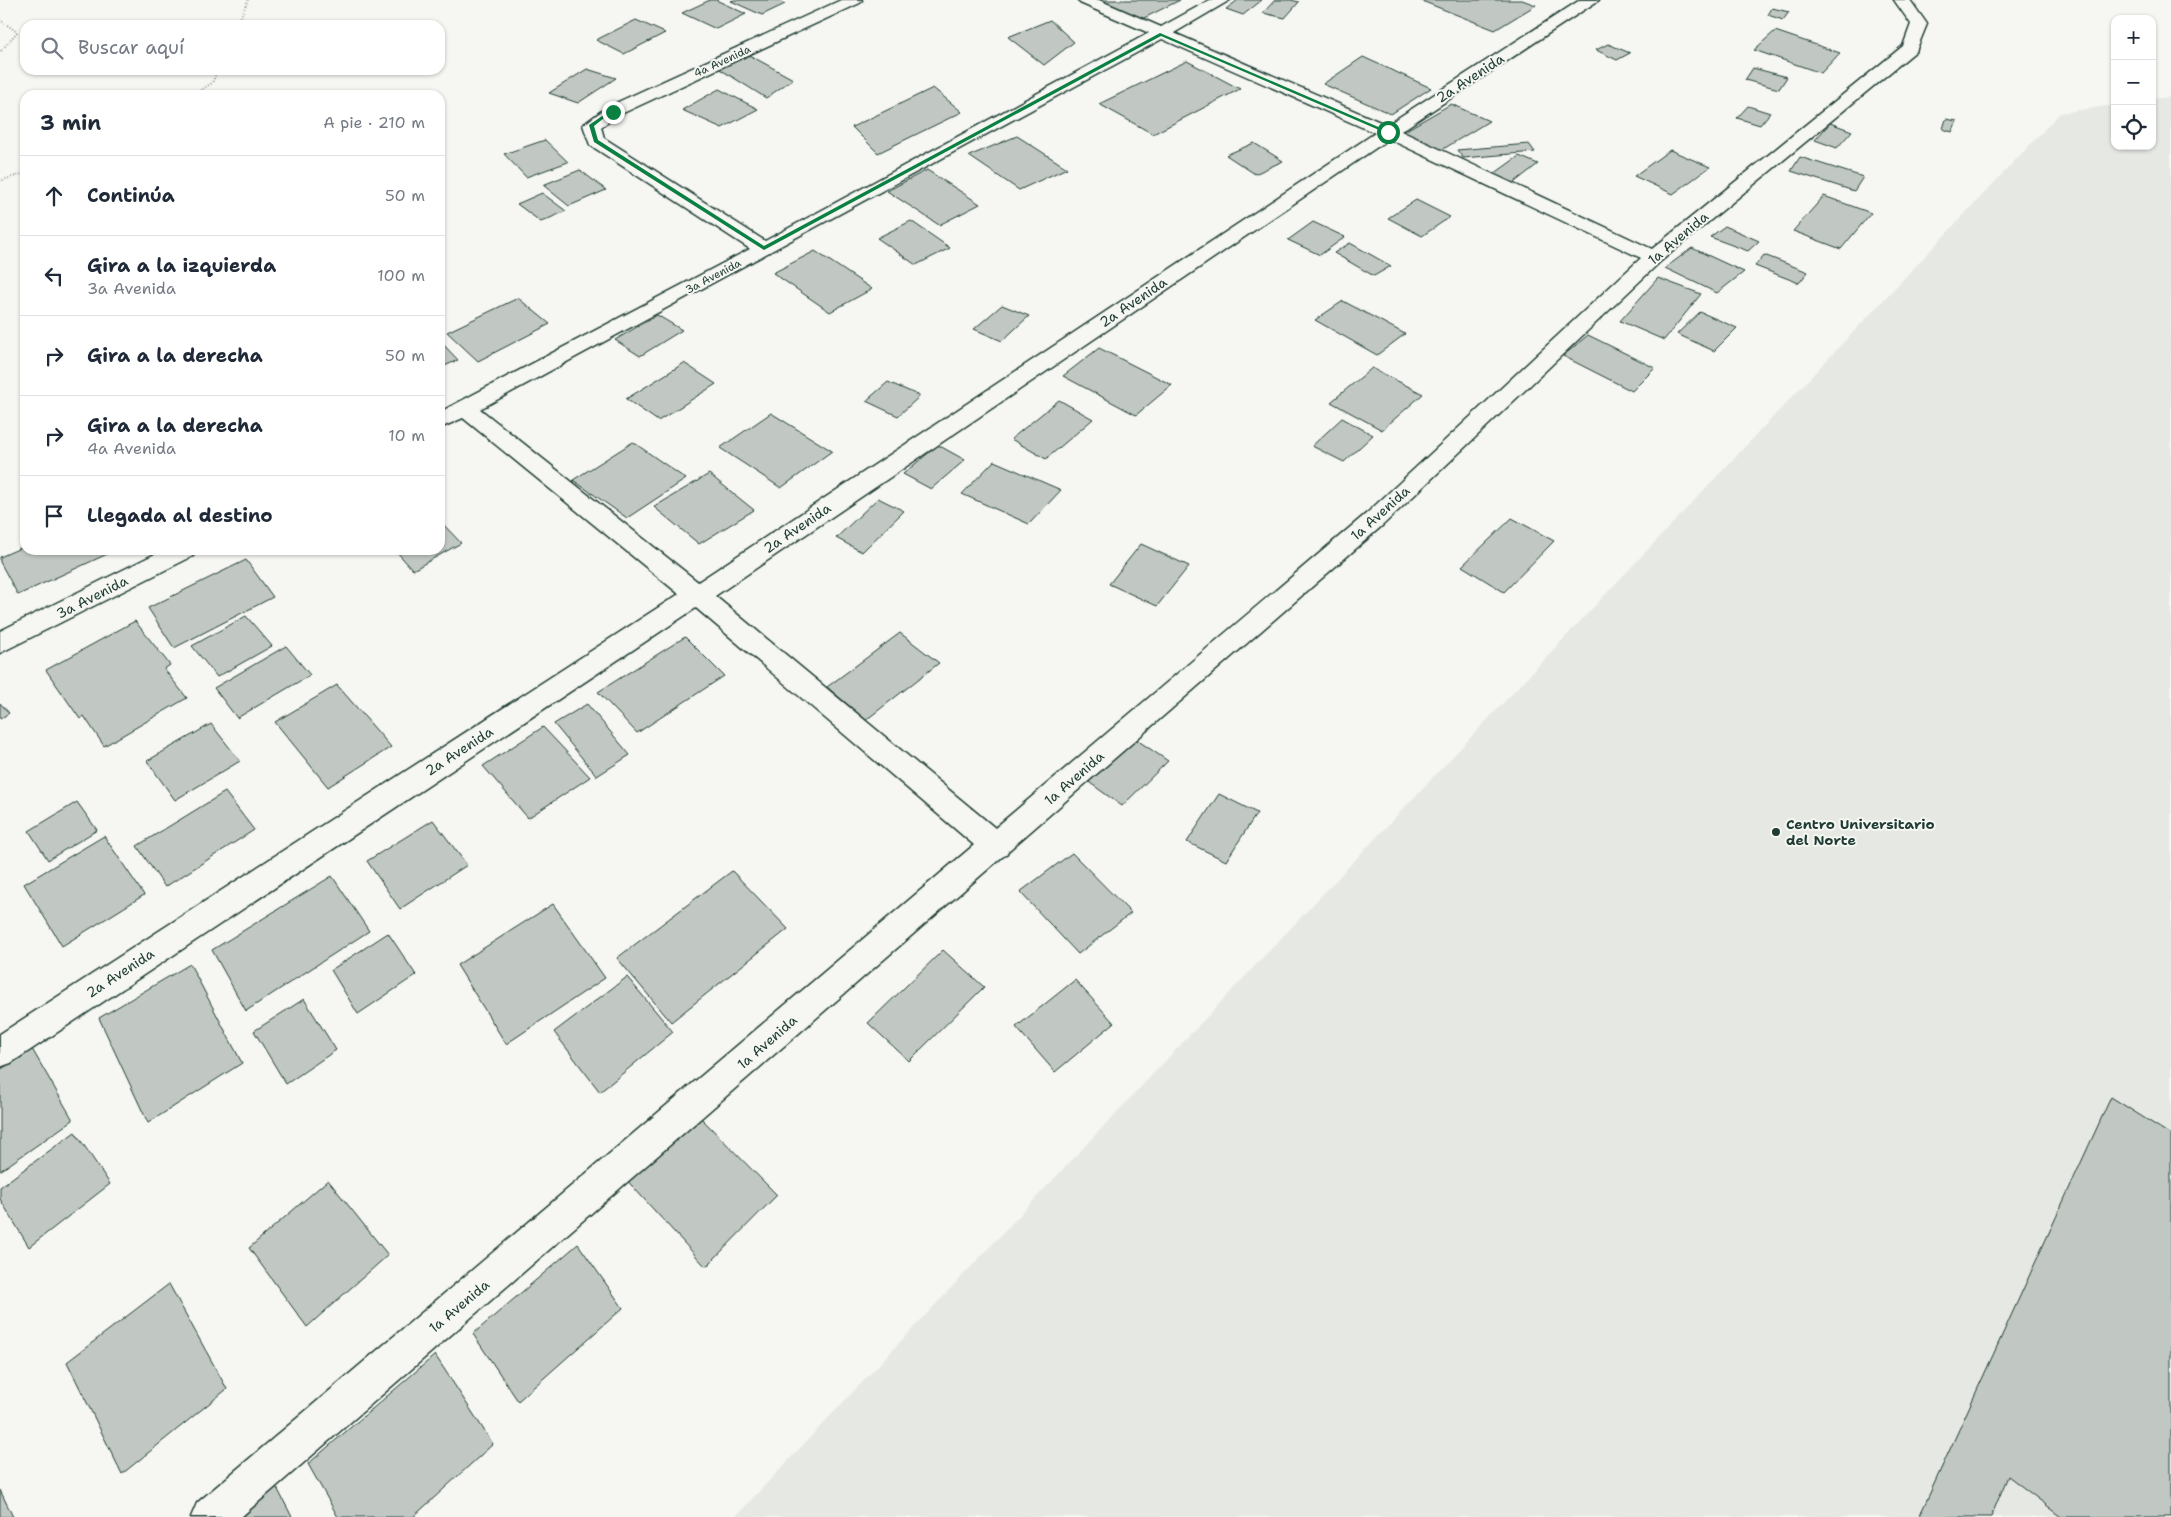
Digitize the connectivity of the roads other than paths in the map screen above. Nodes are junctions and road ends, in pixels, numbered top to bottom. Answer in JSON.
{"nodes":[{"id":1,"x":854,"y":0,"type":"edge"},
{"id":2,"x":1086,"y":0,"type":"edge"},
{"id":3,"x":1222,"y":0,"type":"edge"},
{"id":4,"x":1591,"y":0,"type":"edge"},
{"id":5,"x":1902,"y":0,"type":"edge"},
{"id":6,"x":1160,"y":34,"type":"junction"},
{"id":7,"x":1388,"y":132,"type":"junction"},
{"id":8,"x":764,"y":249,"type":"junction"},
{"id":9,"x":1654,"y":257,"type":"junction"},
{"id":10,"x":465,"y":408,"type":"junction"},
{"id":11,"x":445,"y":418,"type":"edge"},
{"id":12,"x":174,"y":555,"type":"edge"},
{"id":13,"x":697,"y":595,"type":"junction"},
{"id":14,"x":0,"y":643,"type":"edge"},
{"id":15,"x":996,"y":846,"type":"junction"},
{"id":16,"x":0,"y":1052,"type":"edge"},
{"id":17,"x":211,"y":1517,"type":"edge"}],
"edges":[{"from":1,"to":8,"type":"street","name":"4a Avenida"},
{"from":2,"to":6,"type":"street"},
{"from":3,"to":6,"type":"street","name":"3a Avenida"},
{"from":4,"to":7,"type":"street","name":"2a Avenida"},
{"from":5,"to":9,"type":"street","name":"1a Avenida"},
{"from":6,"to":7,"type":"street"},
{"from":6,"to":8,"type":"street","name":"3a Avenida"},
{"from":7,"to":9,"type":"street"},
{"from":7,"to":13,"type":"street","name":"2a Avenida"},
{"from":8,"to":10,"type":"street","name":"3a Avenida"},
{"from":9,"to":15,"type":"street","name":"1a Avenida"},
{"from":10,"to":11,"type":"street","name":"3a Avenida"},
{"from":10,"to":13,"type":"street"},
{"from":12,"to":14,"type":"street","name":"3a Avenida"},
{"from":13,"to":15,"type":"street"},
{"from":13,"to":16,"type":"street","name":"2a Avenida"},
{"from":15,"to":17,"type":"street","name":"1a Avenida"}]}
